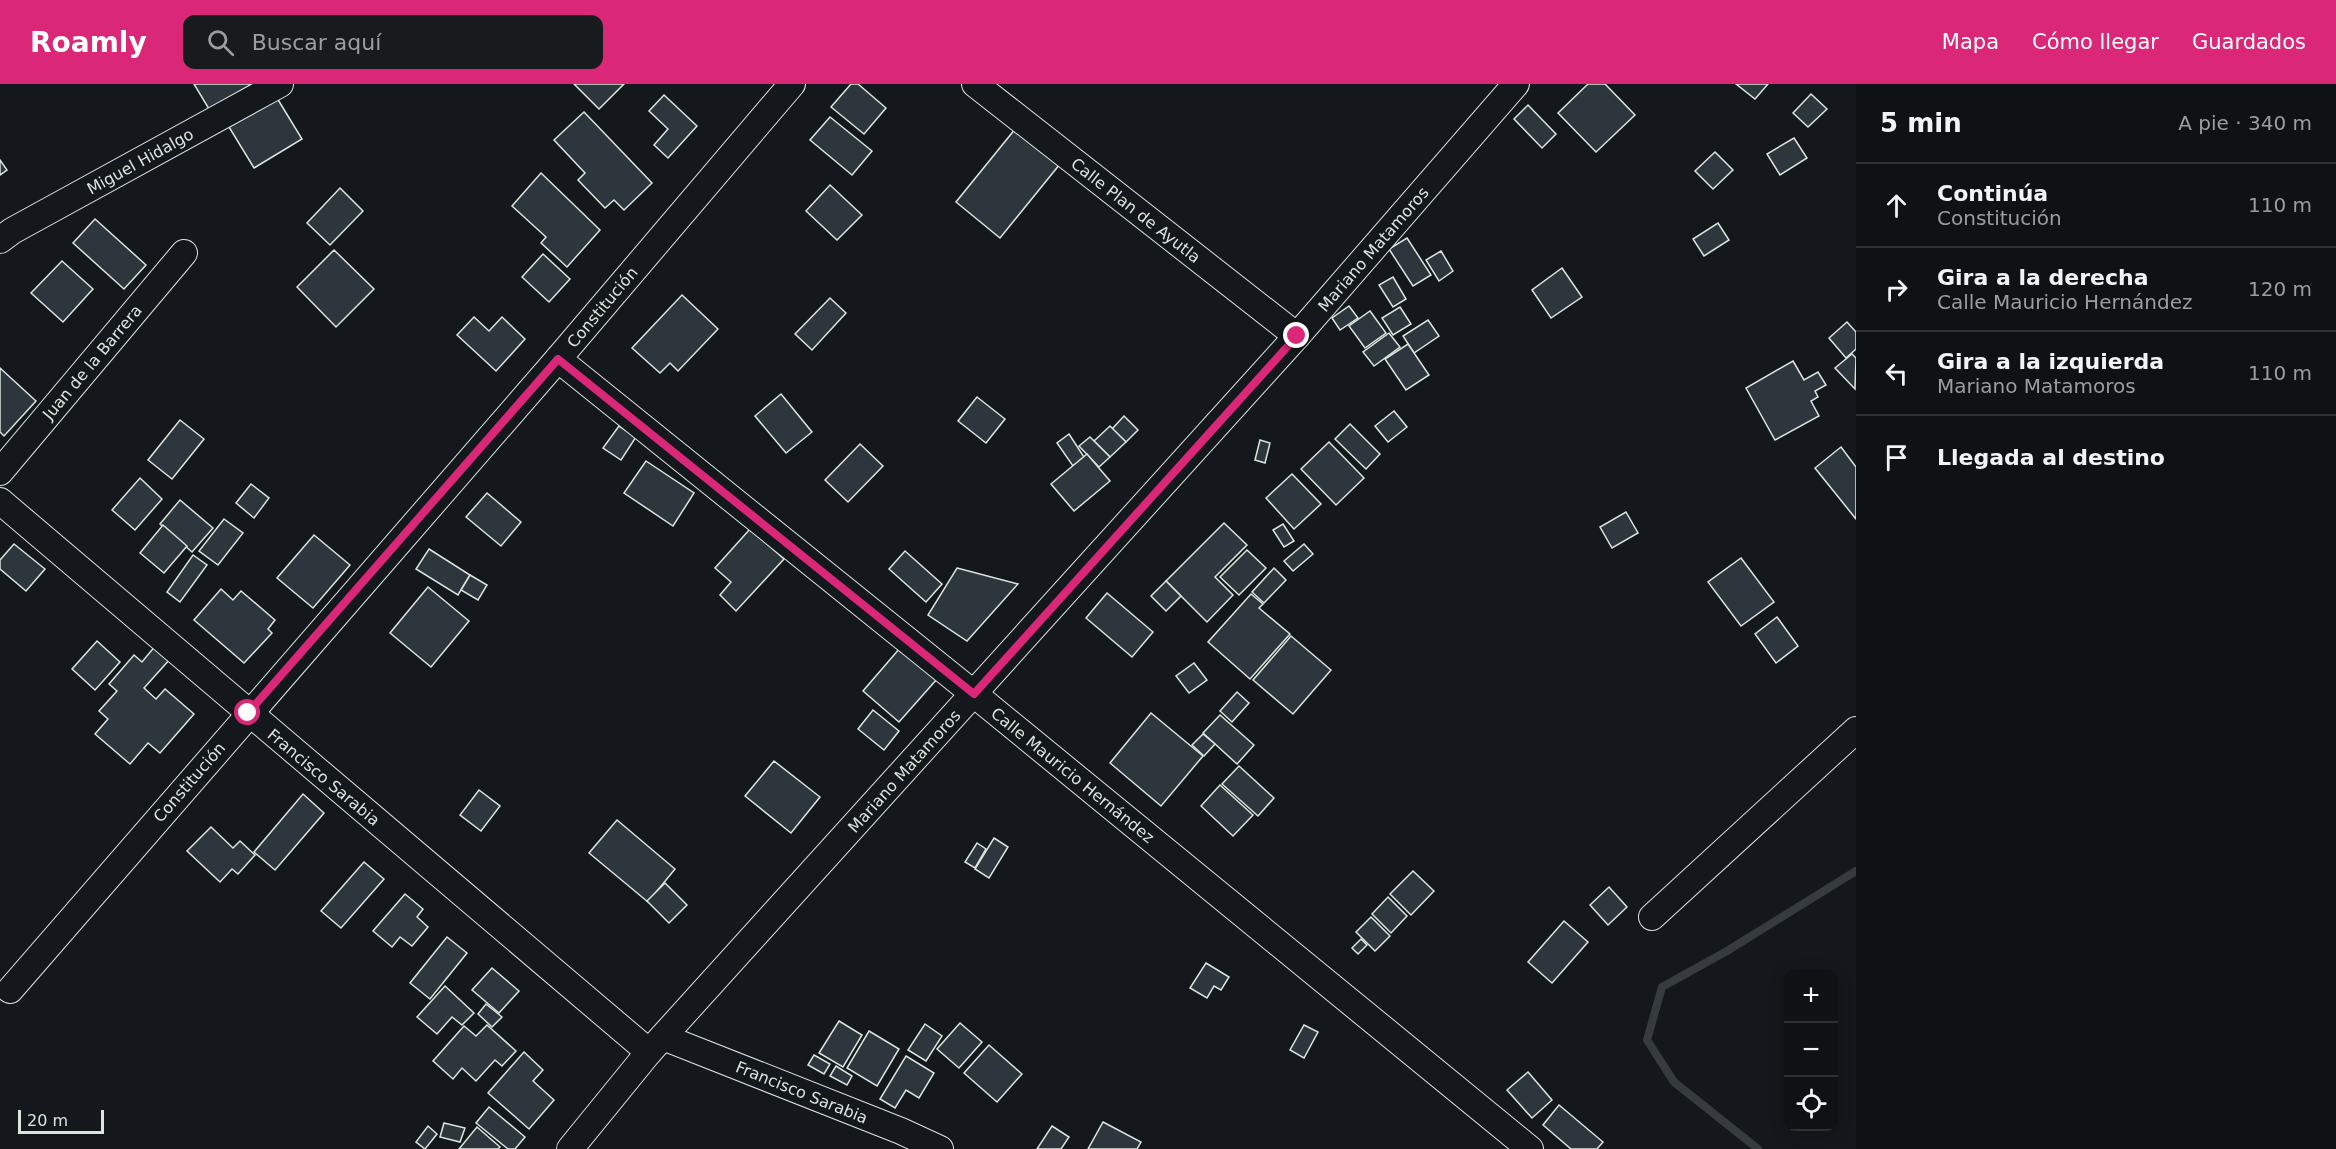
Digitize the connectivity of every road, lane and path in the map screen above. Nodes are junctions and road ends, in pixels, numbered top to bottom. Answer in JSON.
{"nodes":[{"id":1,"x":280,"y":84,"type":"edge"},
{"id":2,"x":792,"y":84,"type":"edge"},
{"id":3,"x":975,"y":84,"type":"edge"},
{"id":4,"x":1516,"y":84,"type":"edge"},
{"id":5,"x":0,"y":240,"type":"edge"},
{"id":6,"x":184,"y":253,"type":"dead end"},
{"id":7,"x":1297,"y":336,"type":"junction"},
{"id":8,"x":558,"y":359,"type":"junction"},
{"id":9,"x":0,"y":472,"type":"edge"},
{"id":10,"x":0,"y":501,"type":"edge"},
{"id":11,"x":974,"y":694,"type":"junction"},
{"id":12,"x":248,"y":713,"type":"junction"},
{"id":13,"x":1856,"y":730,"type":"edge"},
{"id":14,"x":1652,"y":917,"type":"dead end"},
{"id":15,"x":10,"y":990,"type":"dead end"},
{"id":16,"x":656,"y":1045,"type":"junction"},
{"id":17,"x":894,"y":1140,"type":"edge"},
{"id":18,"x":570,"y":1149,"type":"edge"},
{"id":19,"x":940,"y":1149,"type":"edge"},
{"id":20,"x":1530,"y":1149,"type":"edge"}],
"edges":[{"from":1,"to":5,"type":"street","name":"Miguel Hidalgo"},
{"from":2,"to":8,"type":"street","name":"Constitución"},
{"from":3,"to":7,"type":"street","name":"Calle Plan de Ayutla"},
{"from":4,"to":7,"type":"street","name":"Mariano Matamoros"},
{"from":6,"to":9,"type":"street","name":"Juan de la Barrera"},
{"from":7,"to":11,"type":"street","name":"Mariano Matamoros"},
{"from":8,"to":11,"type":"street","name":"Calle Mauricio Hernández"},
{"from":8,"to":12,"type":"street","name":"Constitución"},
{"from":10,"to":12,"type":"street","name":"Francisco Sarabia"},
{"from":11,"to":16,"type":"street","name":"Mariano Matamoros"},
{"from":11,"to":20,"type":"street","name":"Calle Mauricio Hernández"},
{"from":12,"to":15,"type":"street","name":"Constitución"},
{"from":12,"to":16,"type":"street","name":"Francisco Sarabia"},
{"from":13,"to":14,"type":"street"},
{"from":16,"to":17,"type":"street","name":"Francisco Sarabia"},
{"from":16,"to":18,"type":"street","name":"Mariano Matamoros"},
{"from":17,"to":19,"type":"street","name":"Francisco Sarabia"}]}
